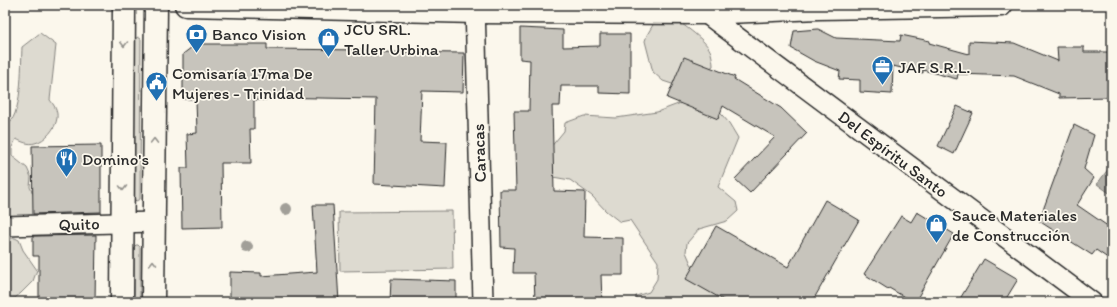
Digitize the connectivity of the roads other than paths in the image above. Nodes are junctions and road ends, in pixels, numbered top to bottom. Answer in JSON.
{"nodes":[{"id":1,"x":124,"y":5,"type":"edge"},
{"id":2,"x":156,"y":5,"type":"edge"},
{"id":3,"x":186,"y":5,"type":"edge"},
{"id":4,"x":1001,"y":5,"type":"edge"},
{"id":5,"x":818,"y":7,"type":"edge"},
{"id":6,"x":475,"y":9,"type":"edge"},
{"id":7,"x":699,"y":9,"type":"edge"},
{"id":8,"x":154,"y":222,"type":"junction"},
{"id":9,"x":123,"y":223,"type":"junction"},
{"id":10,"x":5,"y":226,"type":"edge"},
{"id":11,"x":122,"y":302,"type":"edge"},
{"id":12,"x":153,"y":302,"type":"edge"},
{"id":13,"x":484,"y":302,"type":"edge"},
{"id":14,"x":1092,"y":302,"type":"edge"}],
"edges":[{"from":1,"to":9,"type":"main road","one_way":true},
{"from":8,"to":2,"type":"main road","one_way":true},
{"from":3,"to":6,"type":"main road"},
{"from":4,"to":5,"type":"main road"},
{"from":5,"to":7,"type":"main road"},
{"from":6,"to":7,"type":"main road"},
{"from":6,"to":13,"type":"street","name":"Caracas"},
{"from":7,"to":14,"type":"street","name":"Del Espíritu Santo"},
{"from":8,"to":9,"type":"street","name":"Quito"},
{"from":12,"to":8,"type":"main road","one_way":true},
{"from":9,"to":10,"type":"street","name":"Quito"},
{"from":9,"to":11,"type":"main road"}]}
